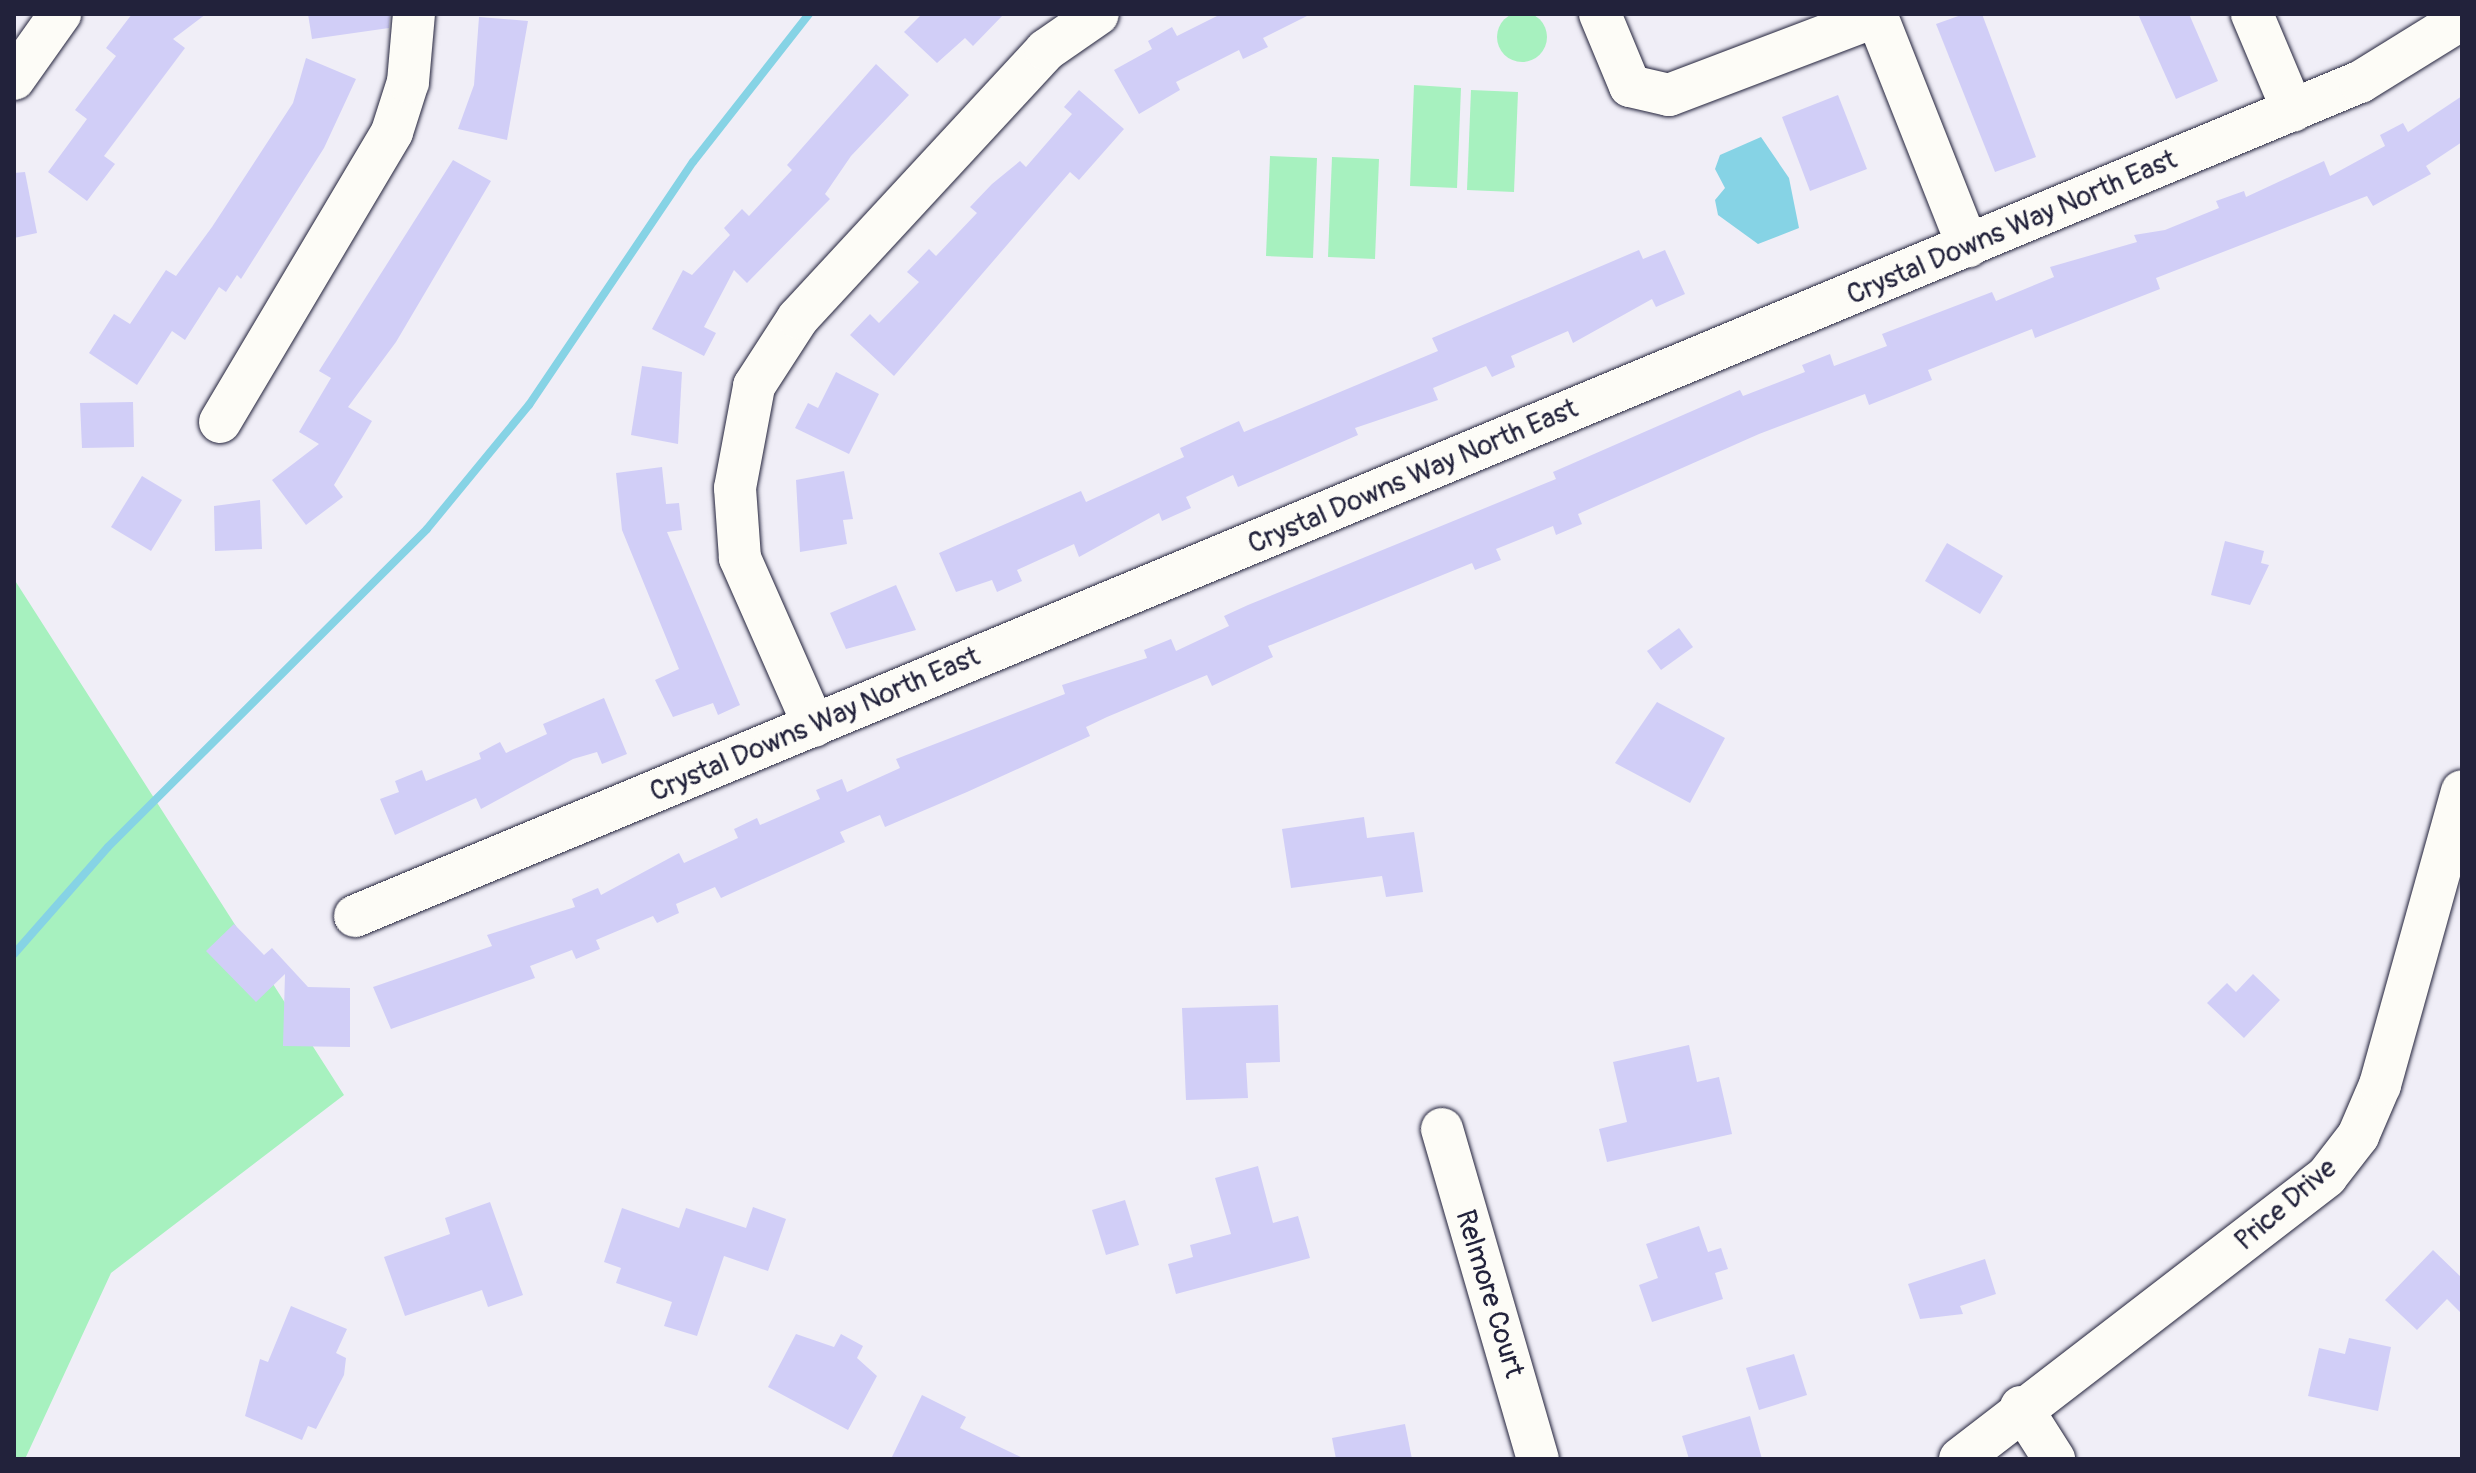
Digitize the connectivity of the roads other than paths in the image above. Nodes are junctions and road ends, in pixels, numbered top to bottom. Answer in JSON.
{"nodes":[{"id":1,"x":60,"y":14,"type":"edge"},
{"id":2,"x":414,"y":14,"type":"edge"},
{"id":3,"x":1098,"y":14,"type":"edge"},
{"id":4,"x":1600,"y":14,"type":"edge"},
{"id":5,"x":2252,"y":14,"type":"edge"},
{"id":6,"x":1876,"y":15,"type":"edge"},
{"id":7,"x":2462,"y":19,"type":"edge"},
{"id":8,"x":14,"y":79,"type":"edge"},
{"id":9,"x":2293,"y":111,"type":"junction"},
{"id":10,"x":1968,"y":246,"type":"junction"},
{"id":11,"x":220,"y":422,"type":"dead end"},
{"id":12,"x":814,"y":726,"type":"junction"},
{"id":13,"x":2462,"y":791,"type":"edge"},
{"id":14,"x":355,"y":916,"type":"dead end"},
{"id":15,"x":1442,"y":1129,"type":"dead end"},
{"id":16,"x":2021,"y":1407,"type":"junction"},
{"id":17,"x":1538,"y":1459,"type":"edge"},
{"id":18,"x":1960,"y":1459,"type":"edge"},
{"id":19,"x":2054,"y":1459,"type":"edge"}],
"edges":[{"from":1,"to":8,"type":"street"},
{"from":2,"to":11,"type":"street"},
{"from":3,"to":12,"type":"street"},
{"from":4,"to":6,"type":"street"},
{"from":5,"to":9,"type":"street"},
{"from":6,"to":10,"type":"street"},
{"from":7,"to":9,"type":"street","name":"Crystal Downs Way North East"},
{"from":9,"to":10,"type":"street","name":"Crystal Downs Way North East"},
{"from":10,"to":12,"type":"street","name":"Crystal Downs Way North East"},
{"from":12,"to":14,"type":"street","name":"Crystal Downs Way North East"},
{"from":13,"to":16,"type":"street","name":"Price Drive"},
{"from":15,"to":17,"type":"street","name":"Relmore Court"},
{"from":16,"to":18,"type":"street","name":"Price Drive"},
{"from":16,"to":19,"type":"street"}]}
